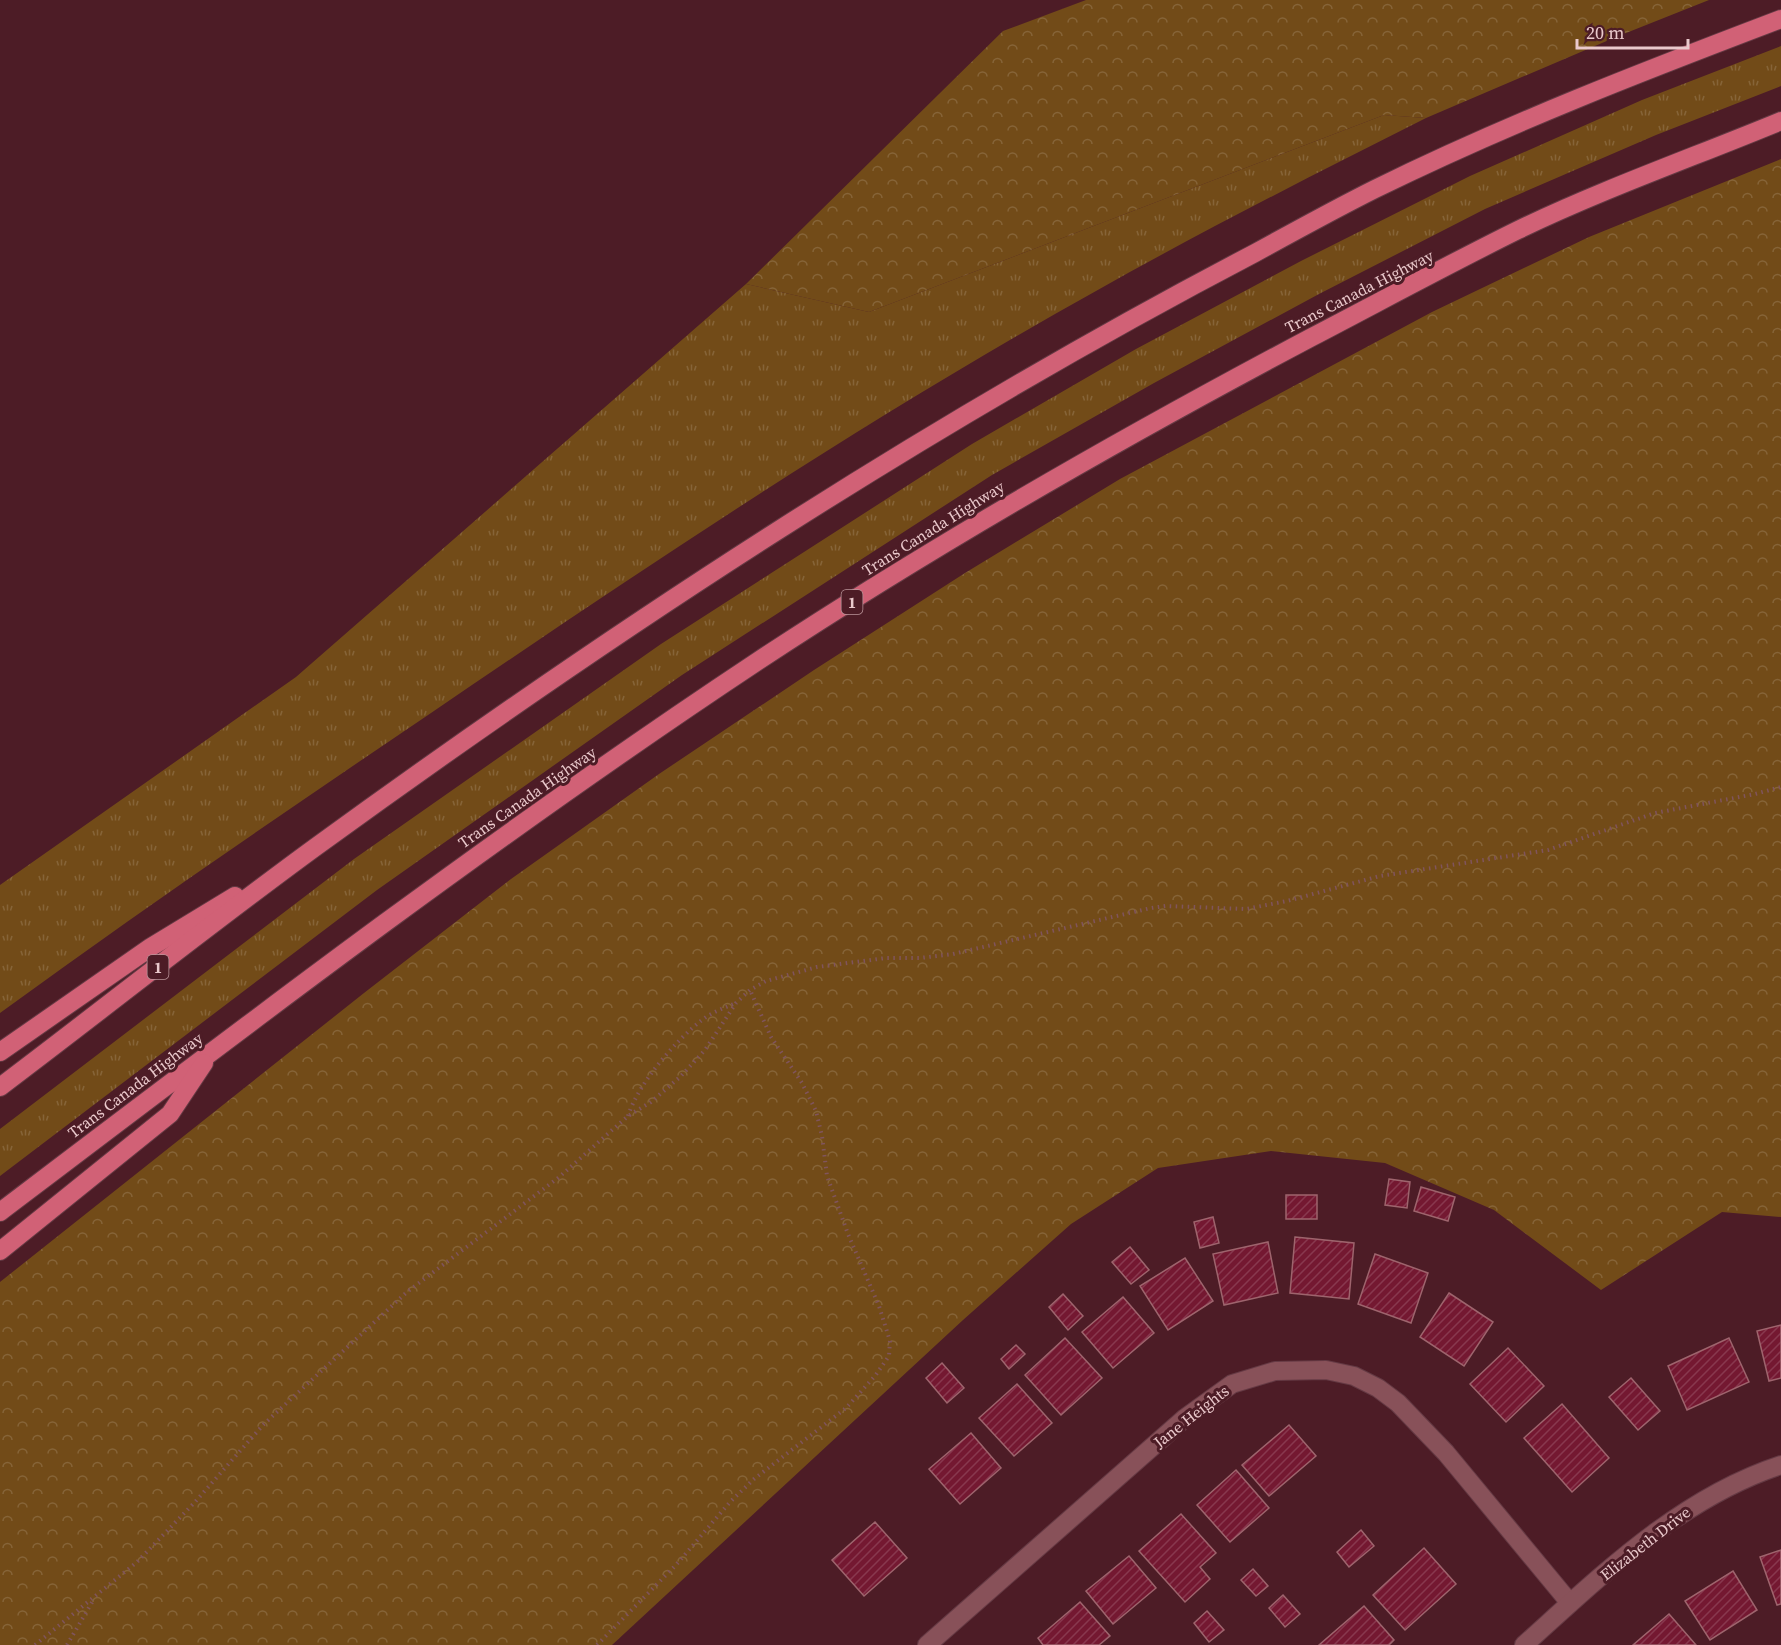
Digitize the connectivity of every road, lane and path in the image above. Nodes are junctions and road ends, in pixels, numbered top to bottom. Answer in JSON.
{"nodes":[{"id":1,"x":1781,"y":19,"type":"edge"},
{"id":2,"x":1781,"y":121,"type":"edge"},
{"id":3,"x":1781,"y":787,"type":"edge"},
{"id":4,"x":316,"y":847,"type":"junction"},
{"id":5,"x":750,"y":990,"type":"junction"},
{"id":6,"x":736,"y":1003,"type":"junction"},
{"id":7,"x":0,"y":1052,"type":"edge"},
{"id":8,"x":211,"y":1052,"type":"junction"},
{"id":9,"x":0,"y":1087,"type":"edge"},
{"id":10,"x":628,"y":1116,"type":"junction"},
{"id":11,"x":0,"y":1212,"type":"edge"},
{"id":12,"x":0,"y":1251,"type":"edge"},
{"id":13,"x":1781,"y":1465,"type":"edge"},
{"id":14,"x":96,"y":1596,"type":"junction"},
{"id":15,"x":1570,"y":1603,"type":"junction"},
{"id":16,"x":35,"y":1645,"type":"edge"},
{"id":17,"x":67,"y":1645,"type":"edge"},
{"id":18,"x":597,"y":1645,"type":"edge"},
{"id":19,"x":927,"y":1645,"type":"edge"},
{"id":20,"x":1524,"y":1645,"type":"edge"}],
"edges":[{"from":1,"to":4,"type":"highway","number":"1"},
{"from":2,"to":8,"type":"highway","name":"Trans Canada Highway","number":"1"},
{"from":3,"to":5,"type":"path"},
{"from":4,"to":7,"type":"highway"},
{"from":4,"to":9,"type":"highway","number":"1"},
{"from":5,"to":6,"type":"path"},
{"from":5,"to":18,"type":"path"},
{"from":6,"to":10,"type":"path"},
{"from":6,"to":10,"type":"path"},
{"from":8,"to":11,"type":"highway","name":"Trans Canada Highway","number":"1"},
{"from":8,"to":12,"type":"highway"},
{"from":10,"to":14,"type":"path"},
{"from":13,"to":15,"type":"street","name":"Elizabeth Drive"},
{"from":14,"to":16,"type":"path"},
{"from":14,"to":17,"type":"path"},
{"from":15,"to":19,"type":"street","name":"Jane Heights"},
{"from":15,"to":20,"type":"street","name":"Elizabeth Drive"}]}
